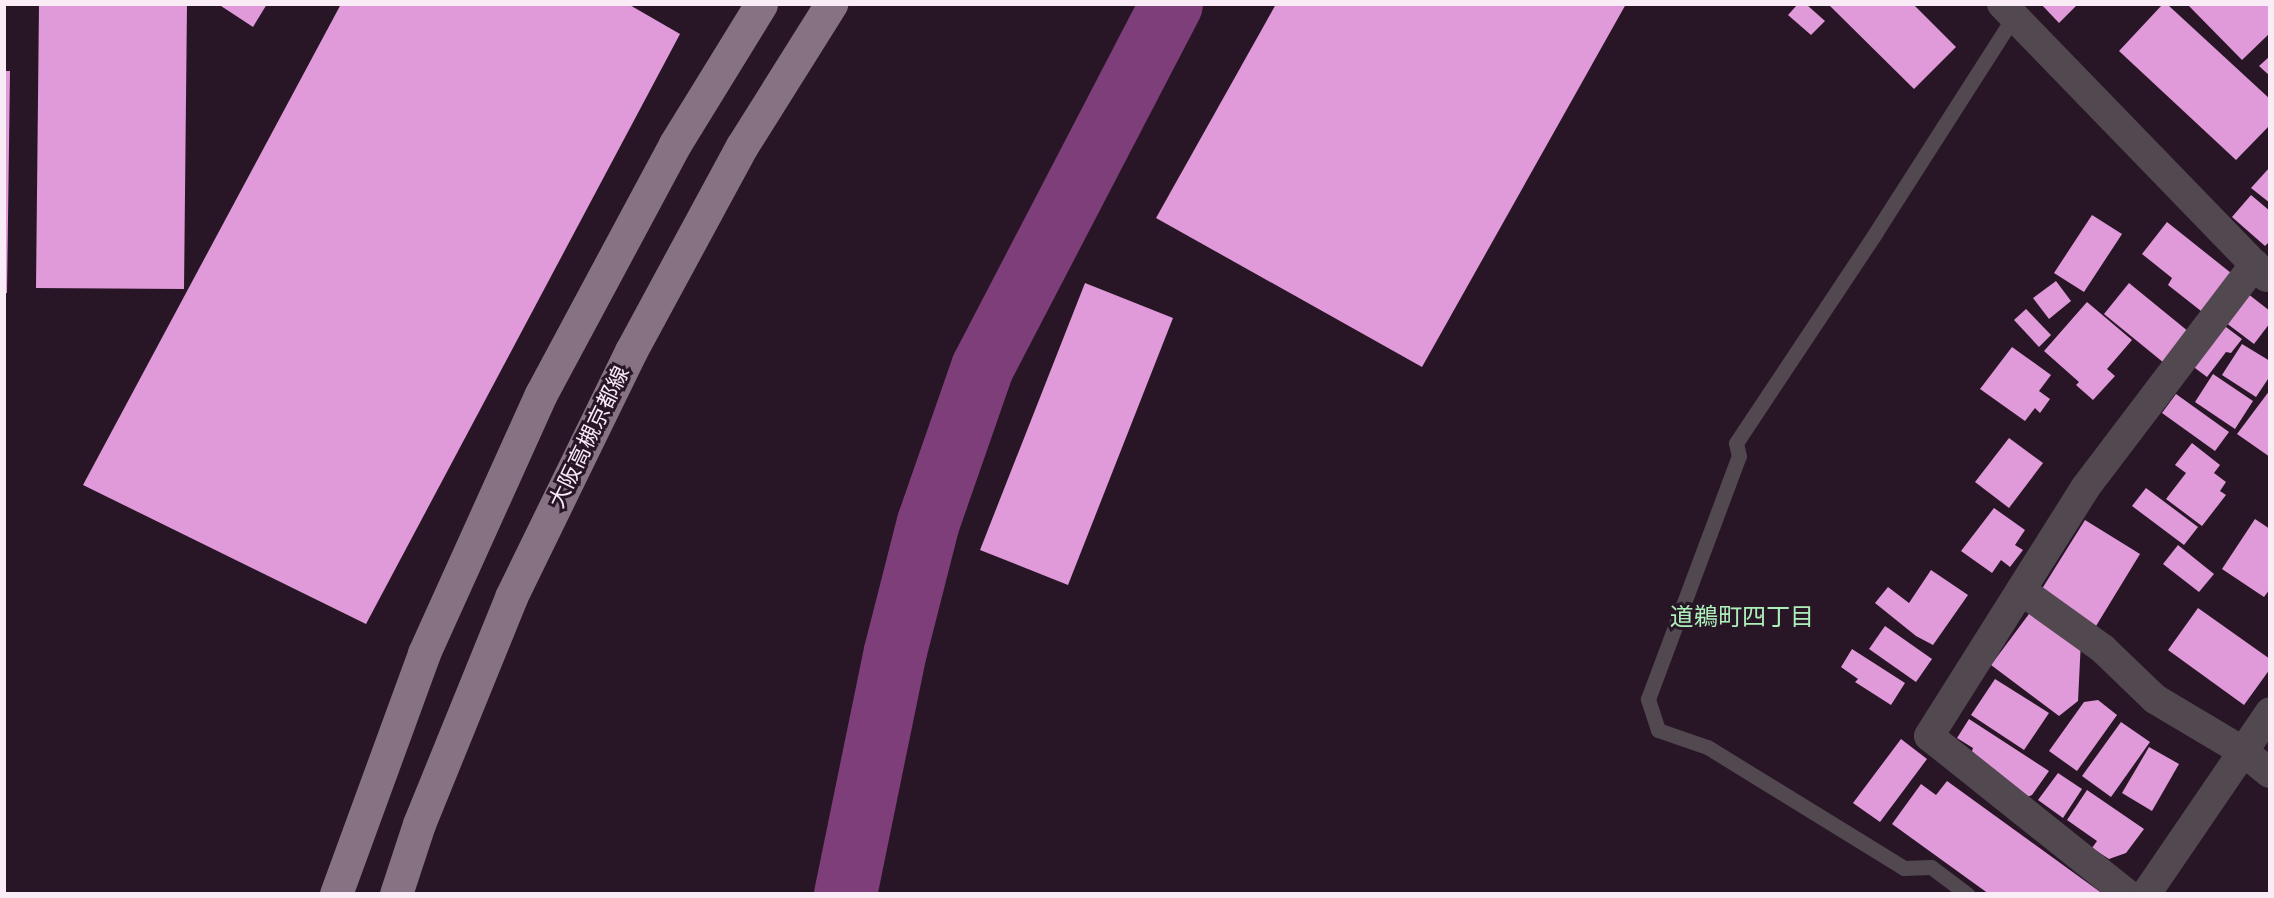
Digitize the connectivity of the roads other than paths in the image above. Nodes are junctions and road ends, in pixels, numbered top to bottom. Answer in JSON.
{"nodes":[{"id":1,"x":761,"y":4,"type":"edge"},
{"id":2,"x":831,"y":4,"type":"edge"},
{"id":3,"x":2008,"y":10,"type":"edge"},
{"id":4,"x":2262,"y":272,"type":"edge"},
{"id":5,"x":2021,"y":590,"type":"junction"},
{"id":6,"x":2270,"y":712,"type":"edge"},
{"id":7,"x":2244,"y":752,"type":"junction"},
{"id":8,"x":2270,"y":772,"type":"edge"},
{"id":9,"x":336,"y":894,"type":"edge"},
{"id":10,"x":396,"y":894,"type":"edge"},
{"id":11,"x":1967,"y":894,"type":"edge"},
{"id":12,"x":2127,"y":894,"type":"edge"},
{"id":13,"x":2146,"y":894,"type":"edge"}],
"edges":[{"from":1,"to":9,"type":"main road"},
{"from":2,"to":10,"type":"main road","name":"大阪高槻京都線"},
{"from":3,"to":4,"type":"street"},
{"from":3,"to":11,"type":"lane"},
{"from":4,"to":5,"type":"street"},
{"from":5,"to":7,"type":"street"},
{"from":5,"to":12,"type":"street"},
{"from":6,"to":7,"type":"street"},
{"from":7,"to":8,"type":"street"},
{"from":7,"to":13,"type":"street"}]}
